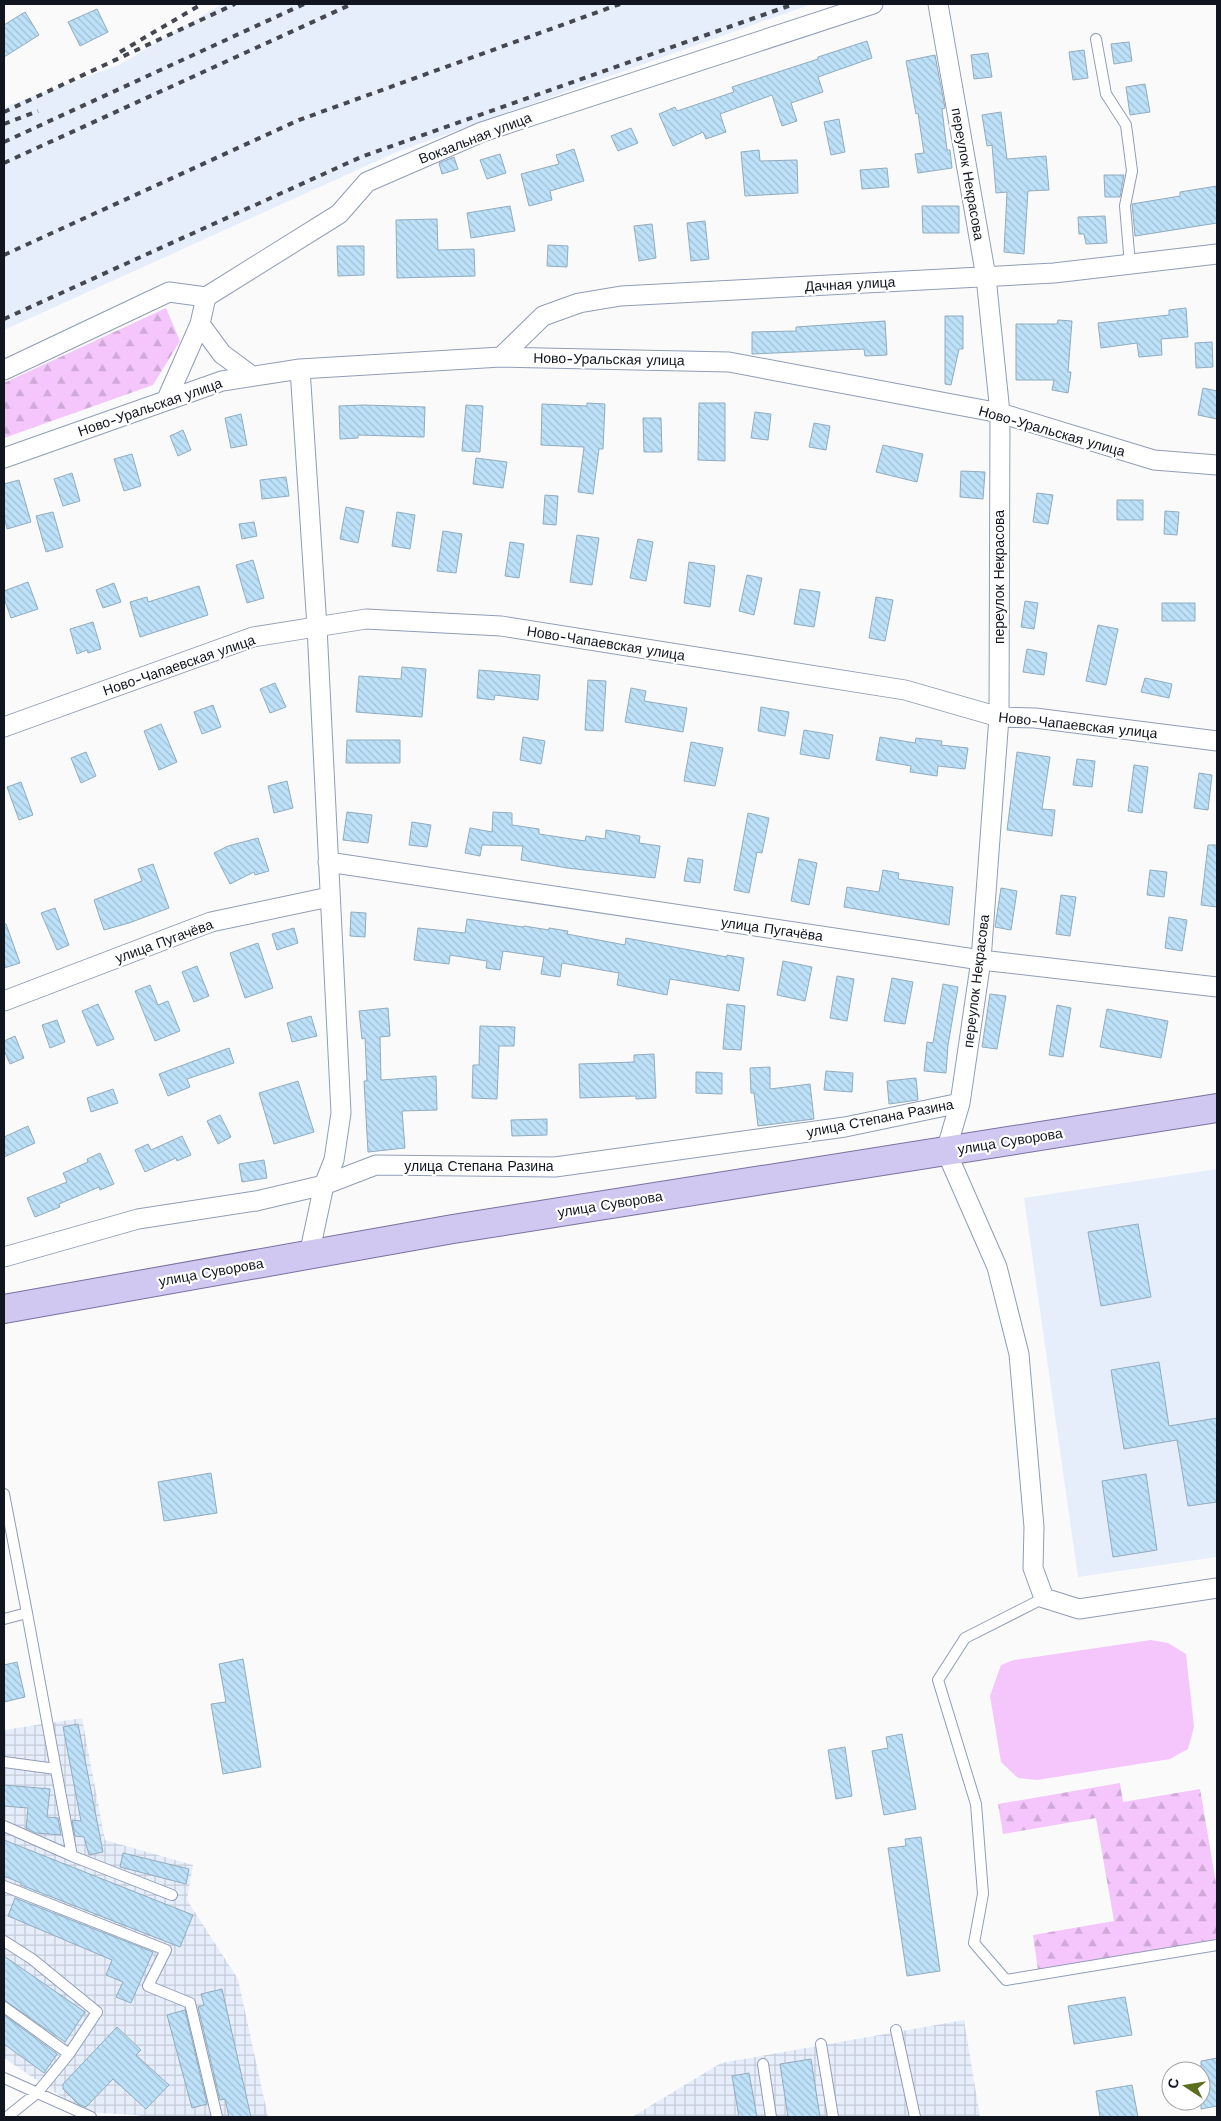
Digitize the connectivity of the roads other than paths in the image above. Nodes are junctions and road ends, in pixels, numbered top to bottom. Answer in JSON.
{"nodes":[{"id":1,"x":873,"y":4,"type":"edge"},
{"id":2,"x":938,"y":4,"type":"edge"},
{"id":3,"x":1096,"y":39,"type":"dead end"},
{"id":4,"x":1217,"y":254,"type":"edge"},
{"id":5,"x":1130,"y":264,"type":"junction"},
{"id":6,"x":986,"y":277,"type":"junction"},
{"id":7,"x":206,"y":297,"type":"junction"},
{"id":8,"x":200,"y":324,"type":"junction"},
{"id":9,"x":502,"y":358,"type":"junction"},
{"id":10,"x":300,"y":369,"type":"junction"},
{"id":11,"x":4,"y":370,"type":"edge"},
{"id":12,"x":252,"y":376,"type":"junction"},
{"id":13,"x":166,"y":401,"type":"junction"},
{"id":14,"x":1000,"y":414,"type":"junction"},
{"id":15,"x":4,"y":458,"type":"edge"},
{"id":16,"x":1217,"y":465,"type":"edge"},
{"id":17,"x":317,"y":627,"type":"junction"},
{"id":18,"x":999,"y":717,"type":"junction"},
{"id":19,"x":4,"y":727,"type":"edge"},
{"id":20,"x":1217,"y":741,"type":"edge"},
{"id":21,"x":328,"y":862,"type":"junction"},
{"id":22,"x":329,"y":897,"type":"junction"},
{"id":23,"x":981,"y":960,"type":"junction"},
{"id":24,"x":1217,"y":987,"type":"edge"},
{"id":25,"x":4,"y":1001,"type":"edge"},
{"id":26,"x":960,"y":1103,"type":"junction"},
{"id":27,"x":1217,"y":1108,"type":"edge"},
{"id":28,"x":946,"y":1151,"type":"junction"},
{"id":29,"x":324,"y":1184,"type":"junction"},
{"id":30,"x":309,"y":1255,"type":"junction"},
{"id":31,"x":4,"y":1257,"type":"edge"},
{"id":32,"x":4,"y":1309,"type":"edge"},
{"id":33,"x":4,"y":1494,"type":"edge"},
{"id":34,"x":1217,"y":1588,"type":"edge"},
{"id":35,"x":1044,"y":1598,"type":"junction"},
{"id":36,"x":27,"y":1612,"type":"junction"},
{"id":37,"x":4,"y":1619,"type":"edge"},
{"id":38,"x":4,"y":1762,"type":"edge"},
{"id":39,"x":56,"y":1769,"type":"junction"},
{"id":40,"x":4,"y":1826,"type":"edge"},
{"id":41,"x":72,"y":1856,"type":"junction"},
{"id":42,"x":4,"y":1886,"type":"edge"},
{"id":43,"x":172,"y":1895,"type":"dead end"},
{"id":44,"x":4,"y":1940,"type":"edge"},
{"id":45,"x":1217,"y":1945,"type":"edge"},
{"id":46,"x":4,"y":2007,"type":"edge"},
{"id":47,"x":896,"y":2030,"type":"dead end"},
{"id":48,"x":821,"y":2044,"type":"dead end"},
{"id":49,"x":69,"y":2054,"type":"junction"},
{"id":50,"x":762,"y":2064,"type":"dead end"},
{"id":51,"x":4,"y":2078,"type":"edge"},
{"id":52,"x":37,"y":2093,"type":"junction"},
{"id":53,"x":7,"y":2117,"type":"edge"},
{"id":54,"x":91,"y":2117,"type":"edge"},
{"id":55,"x":217,"y":2117,"type":"edge"},
{"id":56,"x":771,"y":2117,"type":"edge"},
{"id":57,"x":834,"y":2117,"type":"edge"},
{"id":58,"x":915,"y":2117,"type":"edge"}],
"edges":[{"from":1,"to":7,"type":"street","name":"Вокзальная улица"},
{"from":2,"to":6,"type":"street","name":"переулок Некрасова"},
{"from":3,"to":5,"type":"lane"},
{"from":4,"to":5,"type":"street","name":"Дачная улица"},
{"from":5,"to":6,"type":"street","name":"Дачная улица"},
{"from":6,"to":9,"type":"street","name":"Дачная улица"},
{"from":6,"to":14,"type":"street","name":"переулок Некрасова"},
{"from":7,"to":8,"type":"street"},
{"from":7,"to":11,"type":"street"},
{"from":8,"to":12,"type":"street"},
{"from":8,"to":13,"type":"street"},
{"from":9,"to":10,"type":"street","name":"Ново-Уральская улица"},
{"from":9,"to":14,"type":"street","name":"Ново-Уральская улица"},
{"from":10,"to":12,"type":"street","name":"Ново-Уральская улица"},
{"from":10,"to":17,"type":"street"},
{"from":12,"to":13,"type":"street","name":"Ново-Уральская улица"},
{"from":13,"to":15,"type":"street","name":"Ново-Уральская улица"},
{"from":14,"to":16,"type":"street","name":"Ново-Уральская улица"},
{"from":14,"to":18,"type":"street","name":"переулок Некрасова"},
{"from":17,"to":18,"type":"street","name":"Ново-Чапаевская улица"},
{"from":17,"to":19,"type":"street","name":"Ново-Чапаевская улица"},
{"from":17,"to":21,"type":"street"},
{"from":18,"to":20,"type":"street","name":"Ново-Чапаевская улица"},
{"from":18,"to":23,"type":"street","name":"переулок Некрасова"},
{"from":21,"to":22,"type":"street"},
{"from":21,"to":23,"type":"street","name":"улица Пугачёва"},
{"from":22,"to":25,"type":"street","name":"улица Пугачёва"},
{"from":22,"to":29,"type":"street"},
{"from":23,"to":24,"type":"street","name":"улица Пугачёва"},
{"from":23,"to":26,"type":"street","name":"переулок Некрасова"},
{"from":26,"to":28,"type":"street","name":"переулок Некрасова"},
{"from":26,"to":29,"type":"street","name":"улица Степана Разина"},
{"from":27,"to":28,"type":"main road","name":"улица Суворова"},
{"from":28,"to":30,"type":"main road","name":"улица Суворова"},
{"from":28,"to":35,"type":"street"},
{"from":29,"to":30,"type":"street"},
{"from":29,"to":31,"type":"street","name":"улица Степана Разина"},
{"from":30,"to":32,"type":"main road","name":"улица Суворова"},
{"from":33,"to":36,"type":"lane"},
{"from":34,"to":35,"type":"street"},
{"from":35,"to":45,"type":"lane"},
{"from":36,"to":37,"type":"lane"},
{"from":36,"to":39,"type":"lane"},
{"from":38,"to":39,"type":"lane"},
{"from":39,"to":41,"type":"lane"},
{"from":40,"to":41,"type":"lane"},
{"from":41,"to":43,"type":"lane"},
{"from":42,"to":55,"type":"lane"},
{"from":44,"to":49,"type":"lane"},
{"from":46,"to":49,"type":"lane"},
{"from":47,"to":58,"type":"lane"},
{"from":48,"to":57,"type":"lane"},
{"from":49,"to":52,"type":"lane"},
{"from":50,"to":56,"type":"lane"},
{"from":51,"to":52,"type":"lane"},
{"from":52,"to":53,"type":"lane"},
{"from":52,"to":54,"type":"lane"}]}
